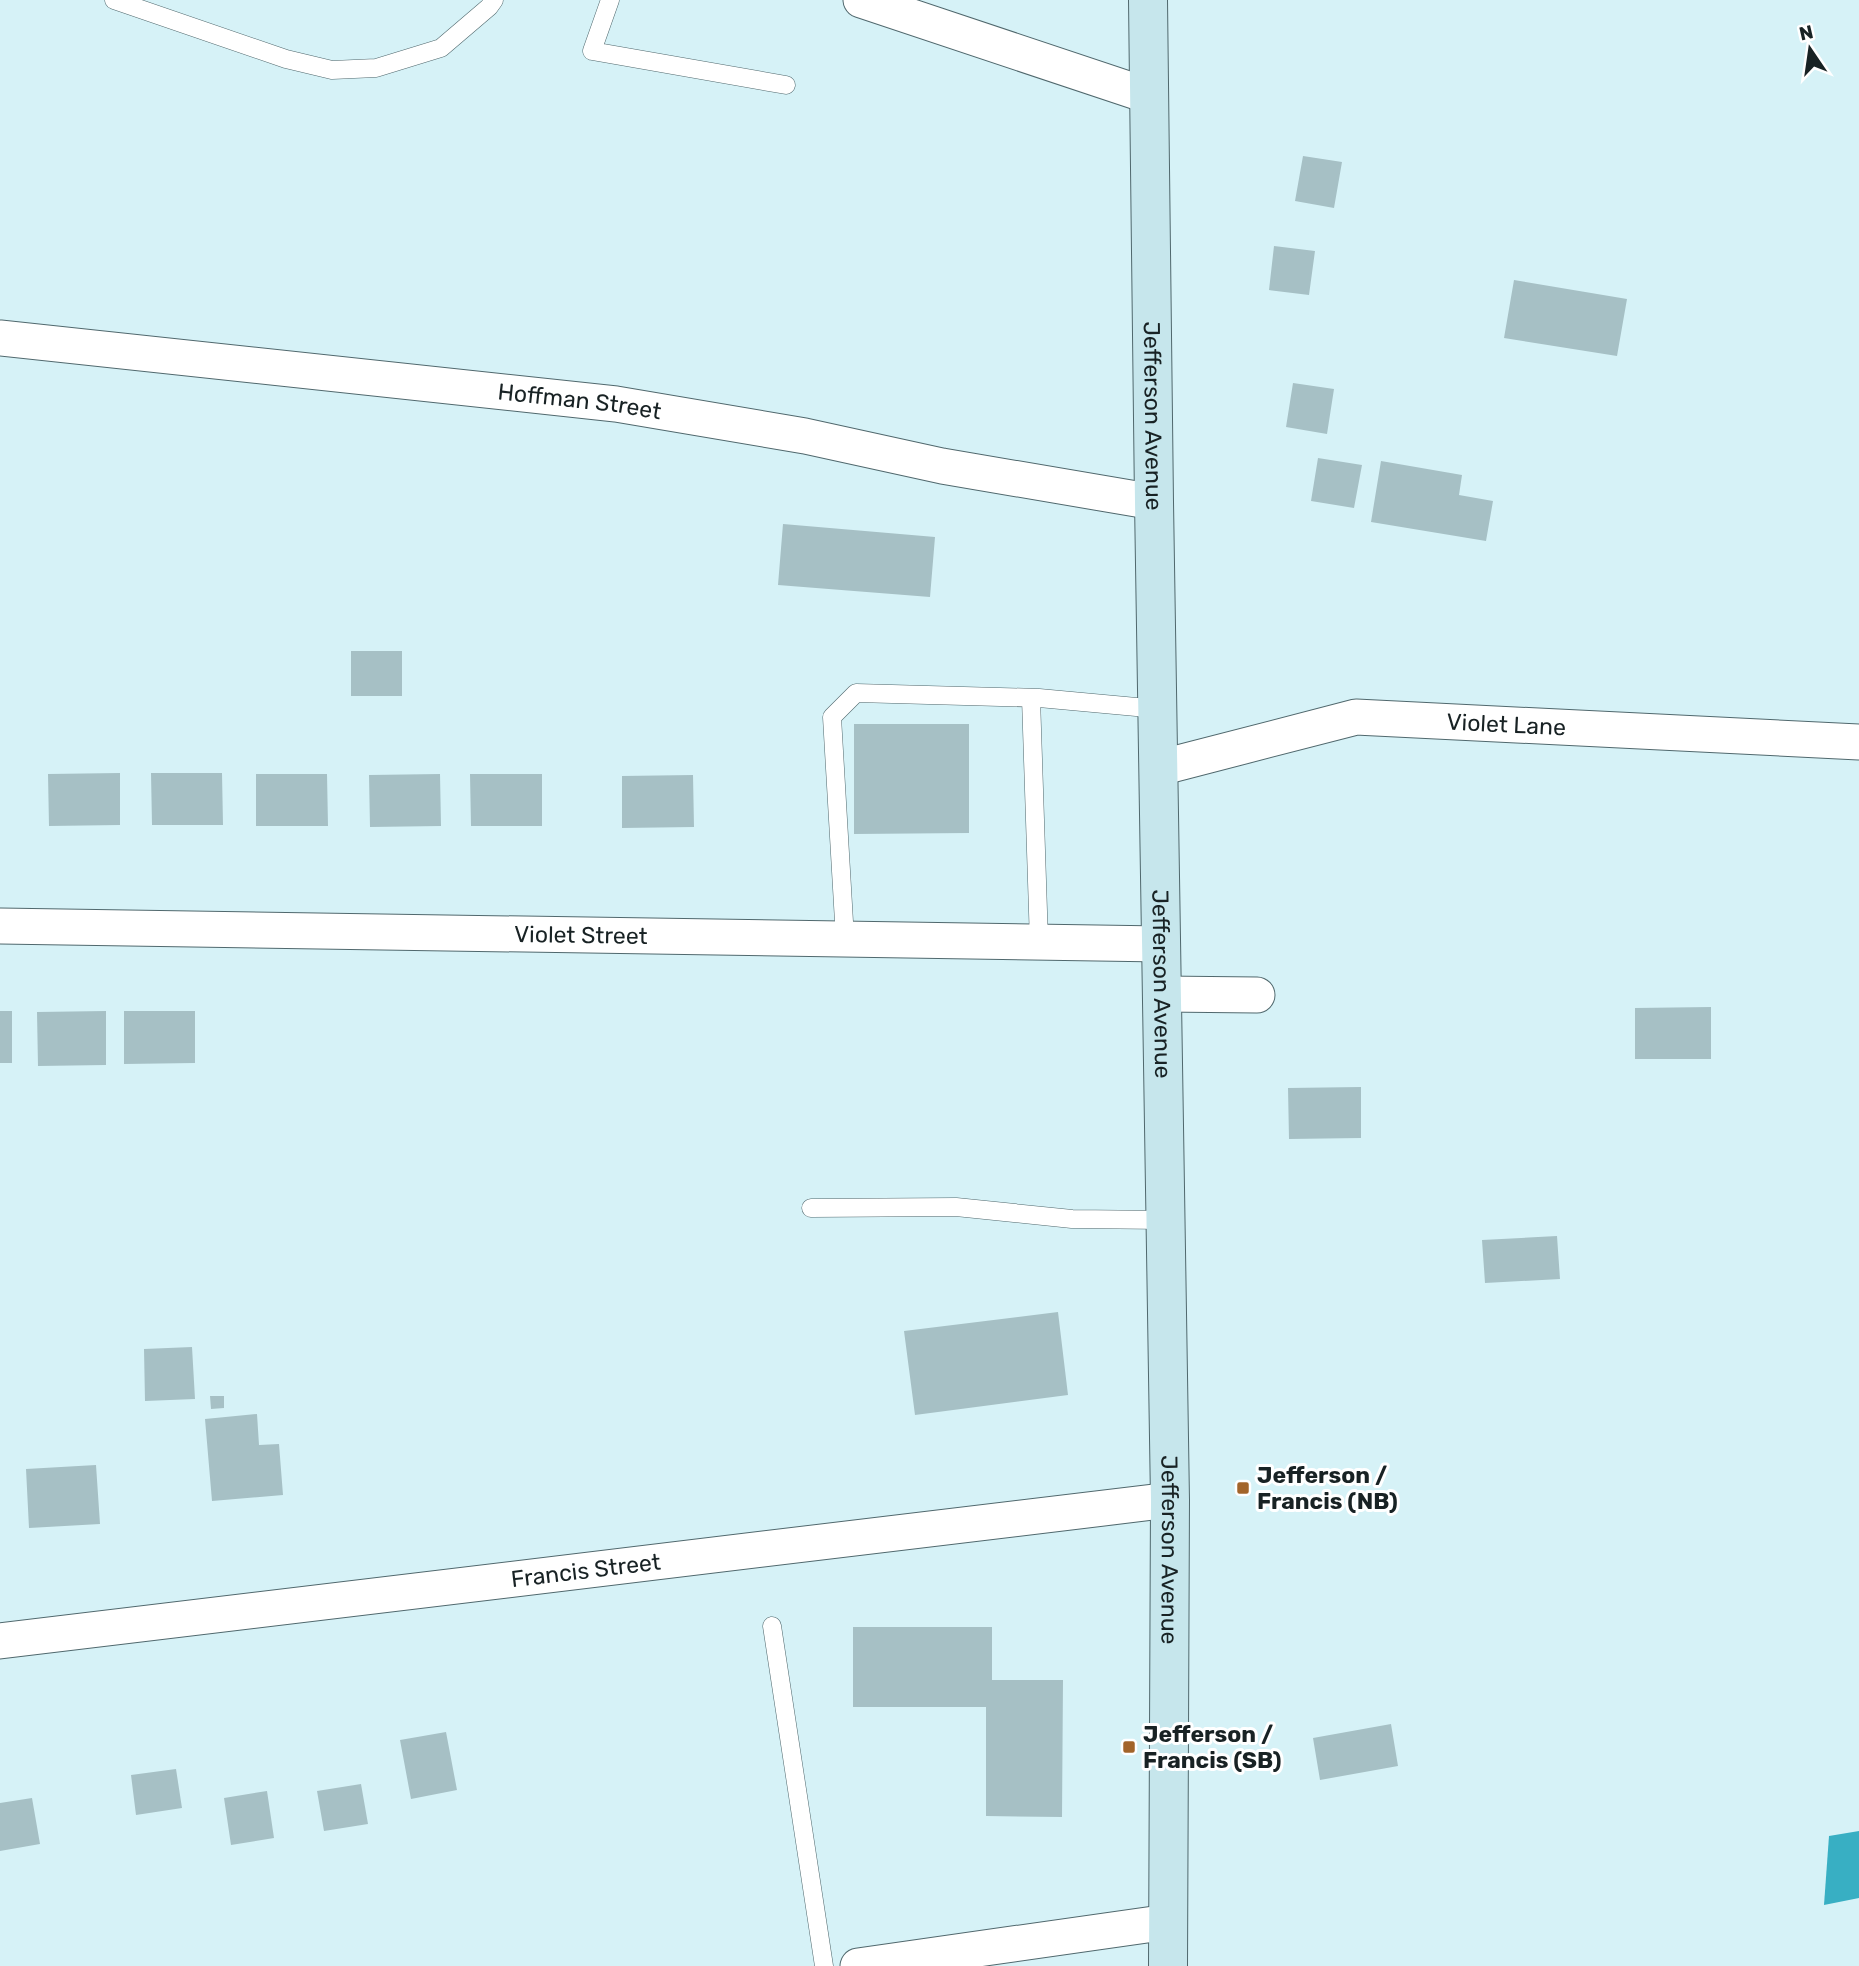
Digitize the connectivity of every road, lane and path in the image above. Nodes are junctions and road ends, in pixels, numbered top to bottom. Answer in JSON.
{"nodes":[{"id":1,"x":114,"y":0,"type":"edge"},
{"id":2,"x":610,"y":0,"type":"edge"},
{"id":3,"x":861,"y":0,"type":"edge"},
{"id":4,"x":1148,"y":0,"type":"edge"},
{"id":5,"x":492,"y":4,"type":"edge"},
{"id":6,"x":786,"y":85,"type":"dead end"},
{"id":7,"x":1149,"y":96,"type":"junction"},
{"id":8,"x":0,"y":338,"type":"edge"},
{"id":9,"x":1154,"y":502,"type":"junction"},
{"id":10,"x":1031,"y":698,"type":"junction"},
{"id":11,"x":1158,"y":709,"type":"junction"},
{"id":12,"x":1859,"y":742,"type":"edge"},
{"id":13,"x":1158,"y":768,"type":"junction"},
{"id":14,"x":0,"y":926,"type":"edge"},
{"id":15,"x":845,"y":939,"type":"junction"},
{"id":16,"x":1039,"y":942,"type":"junction"},
{"id":17,"x":1162,"y":944,"type":"junction"},
{"id":18,"x":1163,"y":994,"type":"junction"},
{"id":19,"x":1257,"y":995,"type":"dead end"},
{"id":20,"x":811,"y":1208,"type":"dead end"},
{"id":21,"x":1166,"y":1220,"type":"junction"},
{"id":22,"x":1170,"y":1500,"type":"junction"},
{"id":23,"x":772,"y":1626,"type":"dead end"},
{"id":24,"x":0,"y":1641,"type":"edge"},
{"id":25,"x":1168,"y":1922,"type":"junction"},
{"id":26,"x":824,"y":1966,"type":"edge"},
{"id":27,"x":858,"y":1966,"type":"edge"},
{"id":28,"x":1168,"y":1966,"type":"edge"}],
"edges":[{"from":1,"to":5,"type":"lane"},
{"from":2,"to":6,"type":"lane"},
{"from":3,"to":7,"type":"street"},
{"from":4,"to":7,"type":"main road","name":"Jefferson Avenue"},
{"from":7,"to":9,"type":"main road","name":"Jefferson Avenue"},
{"from":8,"to":9,"type":"street","name":"Hoffman Street"},
{"from":9,"to":11,"type":"main road","name":"Jefferson Avenue"},
{"from":10,"to":11,"type":"lane"},
{"from":10,"to":15,"type":"lane"},
{"from":10,"to":16,"type":"lane"},
{"from":11,"to":13,"type":"main road","name":"Jefferson Avenue"},
{"from":12,"to":13,"type":"street","name":"Violet Lane"},
{"from":13,"to":17,"type":"main road","name":"Jefferson Avenue"},
{"from":14,"to":15,"type":"street","name":"Violet Street"},
{"from":15,"to":16,"type":"street","name":"Violet Street"},
{"from":16,"to":17,"type":"street","name":"Violet Street"},
{"from":17,"to":18,"type":"main road","name":"Jefferson Avenue"},
{"from":18,"to":19,"type":"street"},
{"from":18,"to":21,"type":"main road","name":"Jefferson Avenue"},
{"from":20,"to":21,"type":"lane"},
{"from":21,"to":22,"type":"main road","name":"Jefferson Avenue"},
{"from":22,"to":24,"type":"street","name":"Francis Street"},
{"from":22,"to":25,"type":"main road","name":"Jefferson Avenue"},
{"from":23,"to":26,"type":"lane"},
{"from":25,"to":27,"type":"street"},
{"from":25,"to":28,"type":"main road","name":"Jefferson Avenue"}]}
